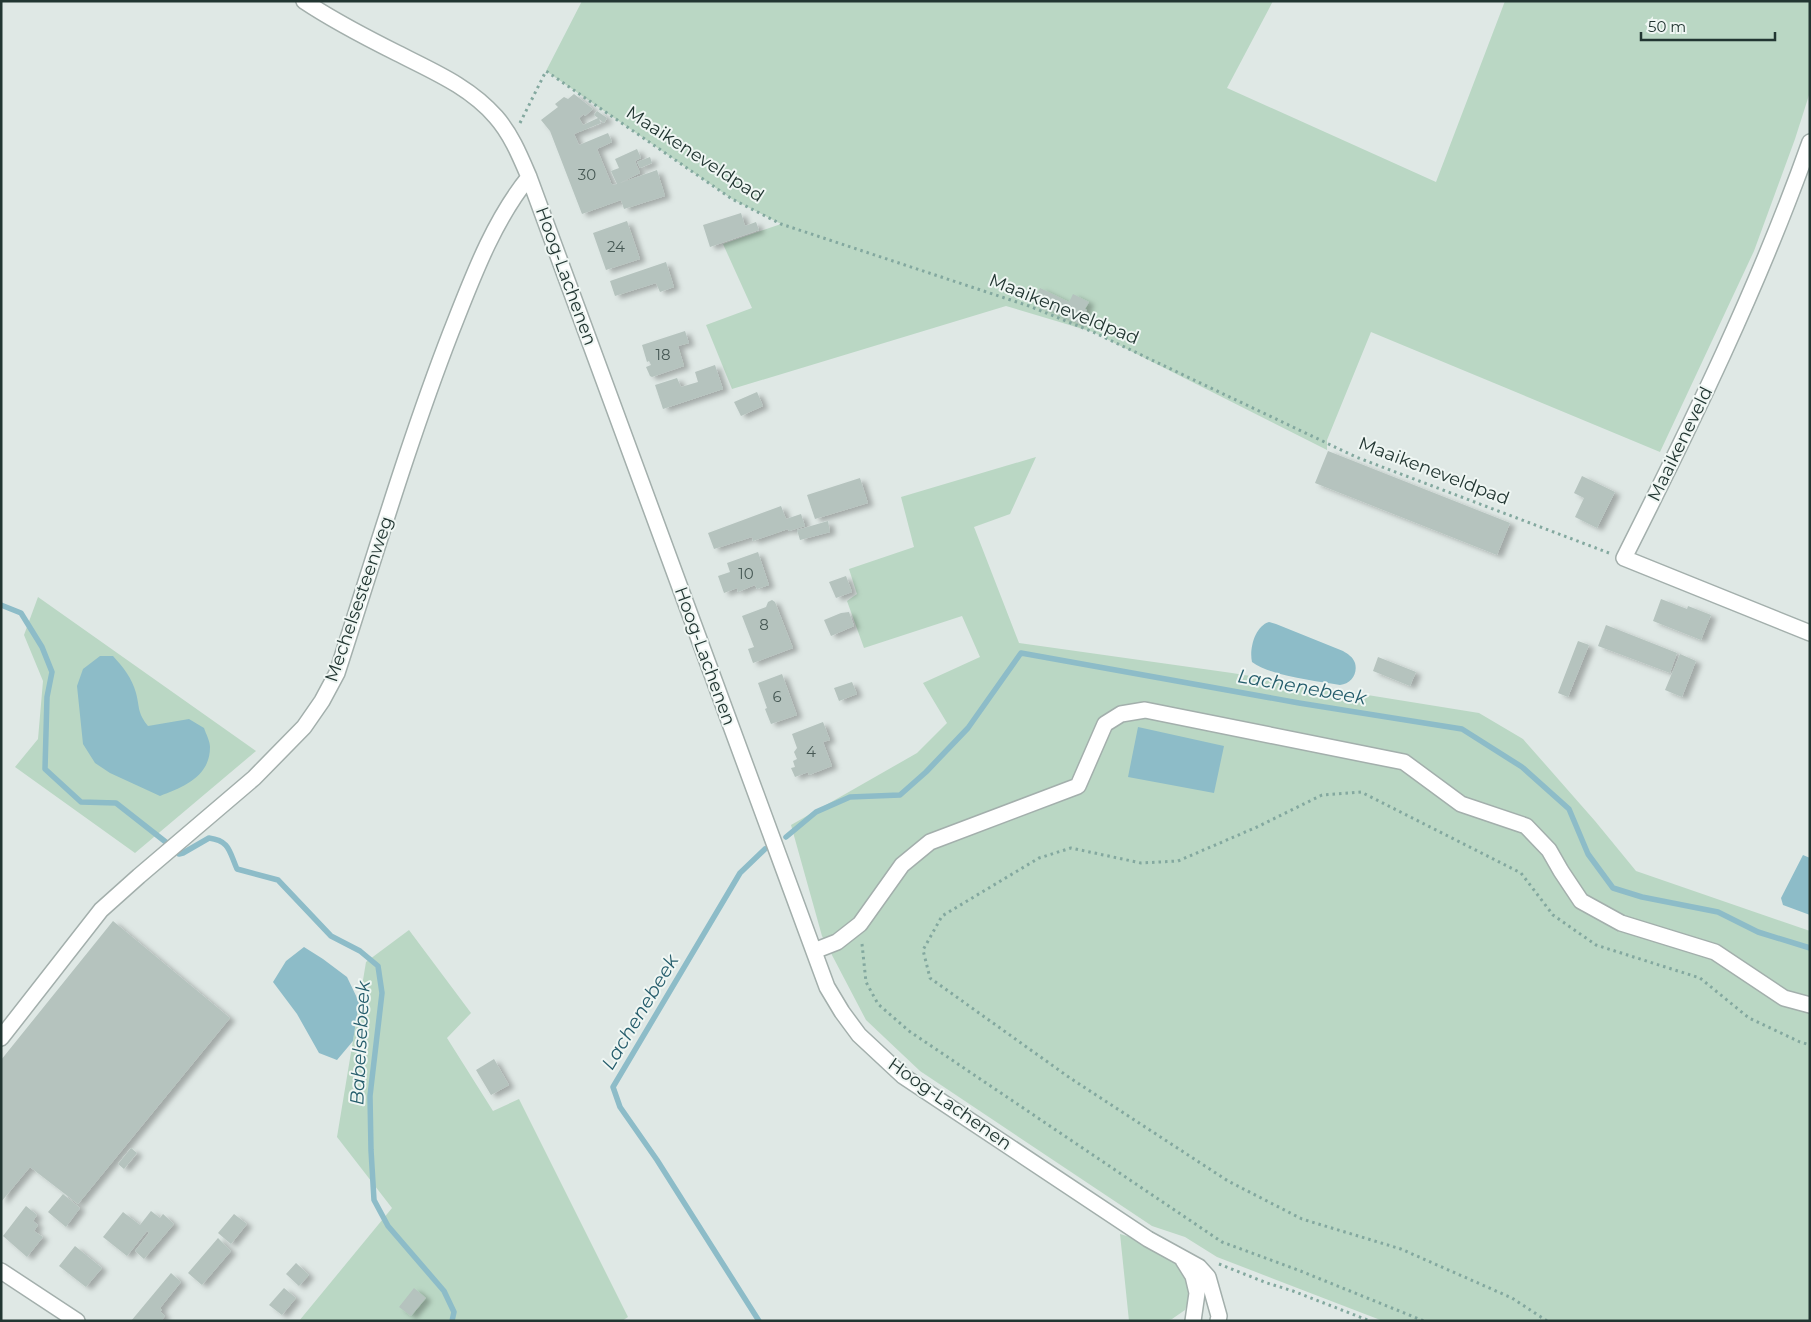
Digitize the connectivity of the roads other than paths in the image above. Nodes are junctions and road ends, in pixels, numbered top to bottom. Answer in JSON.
{"nodes":[{"id":1,"x":304,"y":1,"type":"edge"},
{"id":2,"x":1810,"y":142,"type":"edge"},
{"id":3,"x":529,"y":177,"type":"junction"},
{"id":4,"x":1810,"y":633,"type":"edge"},
{"id":5,"x":814,"y":950,"type":"junction"},
{"id":6,"x":1810,"y":1004,"type":"edge"},
{"id":7,"x":1,"y":1038,"type":"edge"},
{"id":8,"x":1182,"y":1258,"type":"junction"},
{"id":9,"x":1,"y":1271,"type":"edge"},
{"id":10,"x":77,"y":1321,"type":"edge"},
{"id":11,"x":1193,"y":1321,"type":"edge"},
{"id":12,"x":1218,"y":1321,"type":"edge"}],
"edges":[{"from":1,"to":3,"type":"street","name":"Hoog-Lachenen"},
{"from":2,"to":4,"type":"street","name":"Maaikeneveld"},
{"from":3,"to":5,"type":"street","name":"Hoog-Lachenen"},
{"from":3,"to":7,"type":"street","name":"Mechelsesteenweg"},
{"from":5,"to":6,"type":"street"},
{"from":5,"to":8,"type":"street","name":"Hoog-Lachenen"},
{"from":8,"to":11,"type":"street"},
{"from":8,"to":12,"type":"street","name":"Hoog-Lachenen"},
{"from":9,"to":10,"type":"street"}]}
